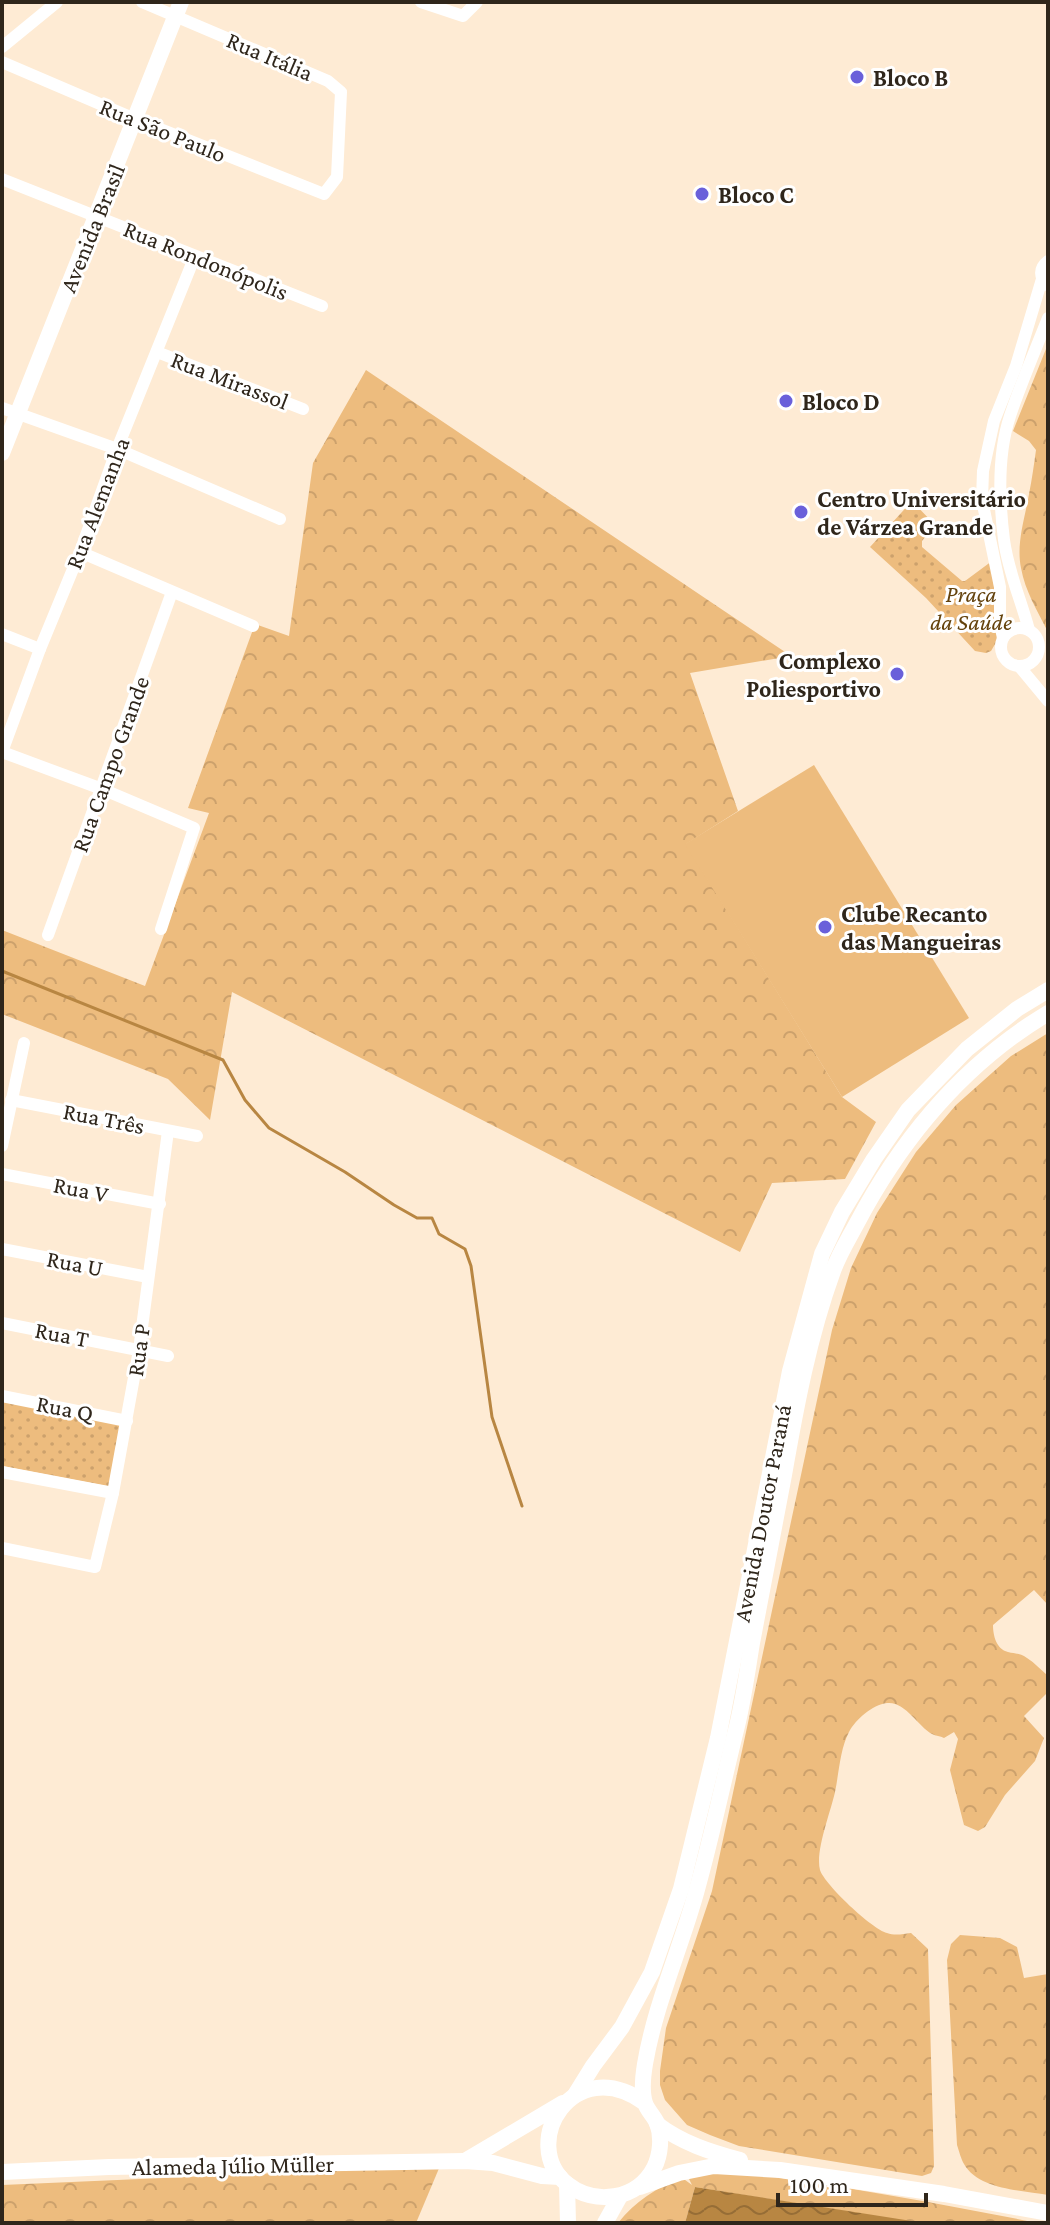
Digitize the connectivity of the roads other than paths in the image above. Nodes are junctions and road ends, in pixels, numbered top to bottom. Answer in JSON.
{"nodes":[{"id":1,"x":57,"y":2,"type":"edge"},
{"id":2,"x":142,"y":2,"type":"edge"},
{"id":3,"x":421,"y":2,"type":"edge"},
{"id":4,"x":477,"y":2,"type":"edge"},
{"id":5,"x":178,"y":9,"type":"edge"},
{"id":6,"x":2,"y":47,"type":"edge"},
{"id":7,"x":2,"y":62,"type":"edge"},
{"id":8,"x":135,"y":119,"type":"junction"},
{"id":9,"x":2,"y":179,"type":"edge"},
{"id":10,"x":324,"y":194,"type":"joint"},
{"id":11,"x":96,"y":217,"type":"junction"},
{"id":12,"x":195,"y":256,"type":"junction"},
{"id":13,"x":1048,"y":261,"type":"edge"},
{"id":14,"x":1045,"y":282,"type":"edge"},
{"id":15,"x":322,"y":306,"type":"dead end"},
{"id":16,"x":1048,"y":318,"type":"edge"},
{"id":17,"x":157,"y":352,"type":"junction"},
{"id":18,"x":303,"y":409,"type":"dead end"},
{"id":19,"x":10,"y":411,"type":"edge"},
{"id":20,"x":117,"y":449,"type":"junction"},
{"id":21,"x":2,"y":453,"type":"edge"},
{"id":22,"x":280,"y":519,"type":"dead end"},
{"id":23,"x":80,"y":552,"type":"junction"},
{"id":24,"x":172,"y":592,"type":"junction"},
{"id":25,"x":253,"y":626,"type":"dead end"},
{"id":26,"x":1029,"y":630,"type":"junction"},
{"id":27,"x":2,"y":634,"type":"edge"},
{"id":28,"x":1003,"y":638,"type":"junction"},
{"id":29,"x":1040,"y":646,"type":"junction"},
{"id":30,"x":40,"y":649,"type":"junction"},
{"id":31,"x":1048,"y":660,"type":"edge"},
{"id":32,"x":1019,"y":666,"type":"junction"},
{"id":33,"x":1048,"y":701,"type":"edge"},
{"id":34,"x":2,"y":752,"type":"edge"},
{"id":35,"x":102,"y":789,"type":"junction"},
{"id":36,"x":161,"y":929,"type":"dead end"},
{"id":37,"x":48,"y":935,"type":"dead end"},
{"id":38,"x":1048,"y":990,"type":"edge"},
{"id":39,"x":1048,"y":1013,"type":"edge"},
{"id":40,"x":24,"y":1043,"type":"dead end"},
{"id":41,"x":11,"y":1100,"type":"junction"},
{"id":42,"x":168,"y":1131,"type":"junction"},
{"id":43,"x":197,"y":1136,"type":"dead end"},
{"id":44,"x":2,"y":1146,"type":"edge"},
{"id":45,"x":2,"y":1174,"type":"edge"},
{"id":46,"x":160,"y":1204,"type":"junction"},
{"id":47,"x":2,"y":1249,"type":"edge"},
{"id":48,"x":148,"y":1277,"type":"junction"},
{"id":49,"x":2,"y":1323,"type":"edge"},
{"id":50,"x":139,"y":1350,"type":"junction"},
{"id":51,"x":168,"y":1356,"type":"dead end"},
{"id":52,"x":2,"y":1396,"type":"edge"},
{"id":53,"x":127,"y":1421,"type":"junction"},
{"id":54,"x":2,"y":1472,"type":"edge"},
{"id":55,"x":113,"y":1493,"type":"junction"},
{"id":56,"x":2,"y":1548,"type":"edge"},
{"id":57,"x":571,"y":2098,"type":"junction"},
{"id":58,"x":645,"y":2103,"type":"junction"},
{"id":59,"x":657,"y":2124,"type":"junction"},
{"id":60,"x":465,"y":2161,"type":"junction"},
{"id":61,"x":780,"y":2170,"type":"junction"},
{"id":62,"x":2,"y":2172,"type":"edge"},
{"id":63,"x":564,"y":2180,"type":"junction"},
{"id":64,"x":627,"y":2192,"type":"junction"},
{"id":65,"x":1048,"y":2213,"type":"edge"},
{"id":66,"x":568,"y":2223,"type":"edge"},
{"id":67,"x":605,"y":2223,"type":"edge"}],
"edges":[{"from":1,"to":6,"type":"street"},
{"from":2,"to":5,"type":"street","name":"Rua Itália"},
{"from":3,"to":4,"type":"street"},
{"from":5,"to":8,"type":"main road","name":"Avenida Brasil"},
{"from":5,"to":10,"type":"street","name":"Rua Itália"},
{"from":7,"to":8,"type":"street","name":"Rua São Paulo"},
{"from":8,"to":10,"type":"street","name":"Rua São Paulo"},
{"from":8,"to":11,"type":"main road","name":"Avenida Brasil"},
{"from":9,"to":11,"type":"street","name":"Rua Rondonópolis"},
{"from":11,"to":12,"type":"street","name":"Rua Rondonópolis"},
{"from":11,"to":19,"type":"main road","name":"Avenida Brasil"},
{"from":12,"to":15,"type":"street","name":"Rua Rondonópolis"},
{"from":12,"to":17,"type":"street","name":"Rua Alemanha"},
{"from":13,"to":14,"type":"street"},
{"from":14,"to":28,"type":"street"},
{"from":16,"to":26,"type":"street"},
{"from":17,"to":18,"type":"street","name":"Rua Mirassol"},
{"from":17,"to":20,"type":"street","name":"Rua Alemanha"},
{"from":19,"to":20,"type":"street"},
{"from":19,"to":21,"type":"main road","name":"Avenida Brasil"},
{"from":20,"to":22,"type":"street"},
{"from":20,"to":23,"type":"street","name":"Rua Alemanha"},
{"from":23,"to":24,"type":"street"},
{"from":23,"to":30,"type":"street","name":"Rua Alemanha"},
{"from":24,"to":25,"type":"street"},
{"from":24,"to":35,"type":"street","name":"Rua Campo Grande"},
{"from":26,"to":28,"type":"street"},
{"from":26,"to":29,"type":"street"},
{"from":27,"to":30,"type":"street"},
{"from":28,"to":32,"type":"street"},
{"from":29,"to":31,"type":"street"},
{"from":29,"to":32,"type":"street"},
{"from":30,"to":34,"type":"street","name":"Rua Alemanha"},
{"from":32,"to":33,"type":"street"},
{"from":34,"to":35,"type":"street"},
{"from":35,"to":36,"type":"street"},
{"from":35,"to":37,"type":"street","name":"Rua Campo Grande"},
{"from":38,"to":57,"type":"main road","name":"Avenida Doutor Paraná"},
{"from":39,"to":58,"type":"main road","name":"Avenida Doutor Paraná"},
{"from":40,"to":41,"type":"street"},
{"from":41,"to":42,"type":"street","name":"Rua Três"},
{"from":41,"to":44,"type":"street"},
{"from":42,"to":43,"type":"street","name":"Rua Três"},
{"from":42,"to":46,"type":"street","name":"Rua P"},
{"from":45,"to":46,"type":"street","name":"Rua V"},
{"from":46,"to":48,"type":"street","name":"Rua P"},
{"from":47,"to":48,"type":"street","name":"Rua U"},
{"from":48,"to":50,"type":"street","name":"Rua P"},
{"from":49,"to":50,"type":"street","name":"Rua T"},
{"from":50,"to":51,"type":"street","name":"Rua T"},
{"from":50,"to":53,"type":"street","name":"Rua P"},
{"from":52,"to":53,"type":"street","name":"Rua Q"},
{"from":53,"to":55,"type":"street","name":"Rua P"},
{"from":54,"to":55,"type":"street"},
{"from":55,"to":56,"type":"street","name":"Rua P"},
{"from":57,"to":58,"type":"main road"},
{"from":57,"to":60,"type":"main road","name":"Alameda Júlio Müller"},
{"from":57,"to":63,"type":"main road"},
{"from":58,"to":59,"type":"main road"},
{"from":59,"to":61,"type":"main road"},
{"from":59,"to":64,"type":"main road"},
{"from":60,"to":62,"type":"main road","name":"Alameda Júlio Müller"},
{"from":60,"to":63,"type":"main road","name":"Alameda Júlio Müller"},
{"from":61,"to":64,"type":"main road"},
{"from":61,"to":65,"type":"main road"},
{"from":63,"to":64,"type":"main road"},
{"from":63,"to":66,"type":"main road"},
{"from":64,"to":67,"type":"main road"}]}
